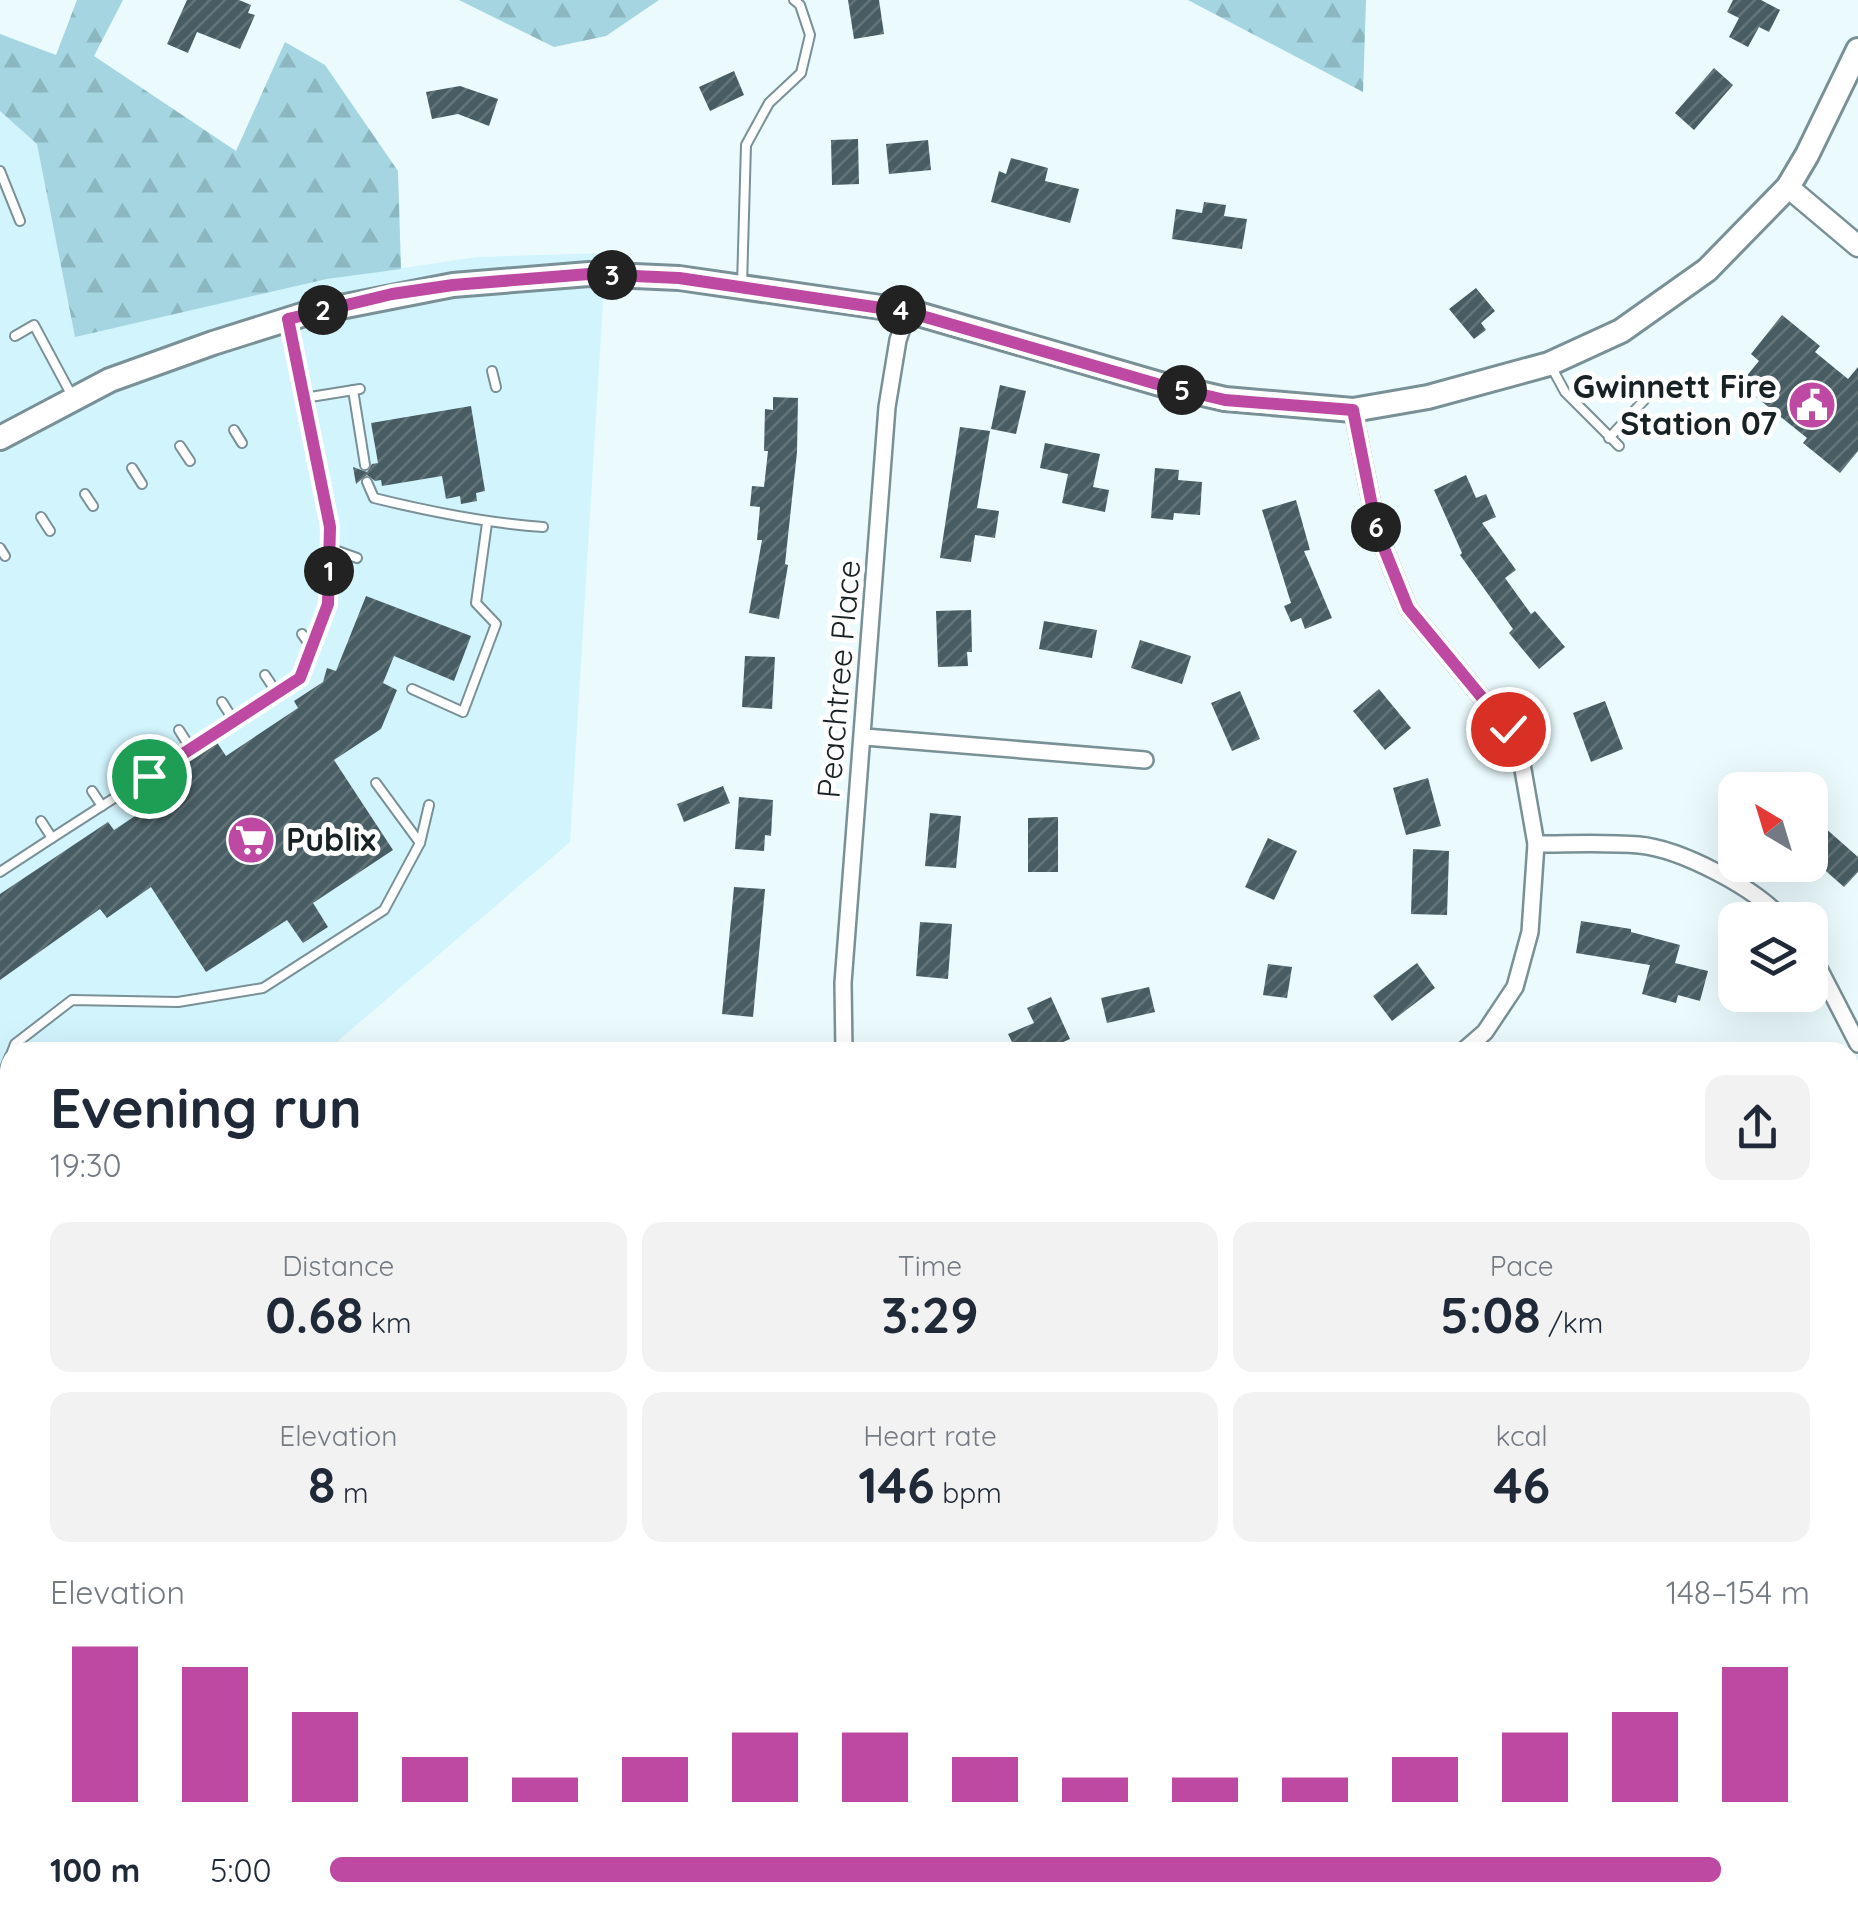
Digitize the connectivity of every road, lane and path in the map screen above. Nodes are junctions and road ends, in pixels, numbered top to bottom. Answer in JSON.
{"nodes":[{"id":1,"x":794,"y":0,"type":"edge"},
{"id":2,"x":1858,"y":50,"type":"edge"},
{"id":3,"x":0,"y":171,"type":"edge"},
{"id":4,"x":1788,"y":187,"type":"junction"},
{"id":5,"x":20,"y":220,"type":"dead end"},
{"id":6,"x":1858,"y":246,"type":"edge"},
{"id":7,"x":742,"y":286,"type":"junction"},
{"id":8,"x":908,"y":312,"type":"junction"},
{"id":9,"x":288,"y":319,"type":"junction"},
{"id":10,"x":16,"y":336,"type":"dead end"},
{"id":11,"x":1549,"y":364,"type":"junction"},
{"id":12,"x":492,"y":371,"type":"dead end"},
{"id":13,"x":496,"y":387,"type":"dead end"},
{"id":14,"x":1680,"y":390,"type":"dead end"},
{"id":15,"x":74,"y":398,"type":"junction"},
{"id":16,"x":304,"y":398,"type":"junction"},
{"id":17,"x":1353,"y":410,"type":"junction"},
{"id":18,"x":234,"y":430,"type":"dead end"},
{"id":19,"x":0,"y":438,"type":"edge"},
{"id":20,"x":1610,"y":438,"type":"junction"},
{"id":21,"x":242,"y":443,"type":"dead end"},
{"id":22,"x":180,"y":446,"type":"dead end"},
{"id":23,"x":1618,"y":446,"type":"dead end"},
{"id":24,"x":190,"y":461,"type":"dead end"},
{"id":25,"x":365,"y":465,"type":"dead end"},
{"id":26,"x":132,"y":468,"type":"dead end"},
{"id":27,"x":367,"y":482,"type":"dead end"},
{"id":28,"x":142,"y":484,"type":"dead end"},
{"id":29,"x":85,"y":494,"type":"dead end"},
{"id":30,"x":93,"y":506,"type":"dead end"},
{"id":31,"x":504,"y":510,"type":"dead end"},
{"id":32,"x":41,"y":518,"type":"dead end"},
{"id":33,"x":488,"y":523,"type":"junction"},
{"id":34,"x":503,"y":524,"type":"junction"},
{"id":35,"x":544,"y":527,"type":"dead end"},
{"id":36,"x":50,"y":531,"type":"dead end"},
{"id":37,"x":330,"y":548,"type":"junction"},
{"id":38,"x":357,"y":558,"type":"dead end"},
{"id":39,"x":319,"y":565,"type":"dead end"},
{"id":40,"x":328,"y":580,"type":"junction"},
{"id":41,"x":302,"y":634,"type":"dead end"},
{"id":42,"x":312,"y":648,"type":"junction"},
{"id":43,"x":265,"y":675,"type":"dead end"},
{"id":44,"x":412,"y":689,"type":"dead end"},
{"id":45,"x":277,"y":694,"type":"junction"},
{"id":46,"x":222,"y":702,"type":"dead end"},
{"id":47,"x":234,"y":721,"type":"junction"},
{"id":48,"x":179,"y":730,"type":"dead end"},
{"id":49,"x":864,"y":736,"type":"junction"},
{"id":50,"x":191,"y":749,"type":"junction"},
{"id":51,"x":137,"y":758,"type":"dead end"},
{"id":52,"x":1145,"y":760,"type":"dead end"},
{"id":53,"x":149,"y":776,"type":"junction"},
{"id":54,"x":376,"y":783,"type":"dead end"},
{"id":55,"x":92,"y":791,"type":"dead end"},
{"id":56,"x":429,"y":805,"type":"dead end"},
{"id":57,"x":102,"y":806,"type":"junction"},
{"id":58,"x":41,"y":821,"type":"dead end"},
{"id":59,"x":52,"y":838,"type":"junction"},
{"id":60,"x":420,"y":843,"type":"junction"},
{"id":61,"x":1536,"y":844,"type":"junction"},
{"id":62,"x":1,"y":869,"type":"edge"},
{"id":63,"x":1767,"y":902,"type":"edge"},
{"id":64,"x":1828,"y":986,"type":"edge"},
{"id":65,"x":18,"y":1042,"type":"edge"},
{"id":66,"x":844,"y":1042,"type":"edge"},
{"id":67,"x":1474,"y":1042,"type":"edge"},
{"id":68,"x":1857,"y":1042,"type":"edge"}],
"edges":[{"from":1,"to":7,"type":"lane"},
{"from":2,"to":4,"type":"main road"},
{"from":3,"to":5,"type":"lane"},
{"from":4,"to":6,"type":"street"},
{"from":4,"to":11,"type":"main road"},
{"from":7,"to":8,"type":"main road"},
{"from":7,"to":9,"type":"main road"},
{"from":8,"to":17,"type":"main road"},
{"from":8,"to":49,"type":"street","name":"Peachtree Place"},
{"from":9,"to":15,"type":"main road"},
{"from":9,"to":16,"type":"lane"},
{"from":10,"to":15,"type":"lane"},
{"from":11,"to":17,"type":"main road"},
{"from":11,"to":20,"type":"lane"},
{"from":12,"to":13,"type":"lane"},
{"from":14,"to":20,"type":"lane"},
{"from":15,"to":19,"type":"main road"},
{"from":16,"to":25,"type":"lane"},
{"from":16,"to":37,"type":"lane"},
{"from":17,"to":61,"type":"street"},
{"from":18,"to":21,"type":"lane"},
{"from":20,"to":23,"type":"lane"},
{"from":22,"to":24,"type":"lane"},
{"from":26,"to":28,"type":"lane"},
{"from":27,"to":33,"type":"lane"},
{"from":29,"to":30,"type":"lane"},
{"from":31,"to":34,"type":"lane"},
{"from":32,"to":36,"type":"lane"},
{"from":33,"to":34,"type":"lane"},
{"from":33,"to":44,"type":"lane"},
{"from":34,"to":35,"type":"lane"},
{"from":37,"to":38,"type":"lane"},
{"from":37,"to":40,"type":"lane"},
{"from":39,"to":40,"type":"lane"},
{"from":40,"to":42,"type":"lane"},
{"from":41,"to":42,"type":"lane"},
{"from":42,"to":45,"type":"lane"},
{"from":43,"to":45,"type":"lane"},
{"from":45,"to":47,"type":"lane"},
{"from":46,"to":47,"type":"lane"},
{"from":47,"to":50,"type":"lane"},
{"from":48,"to":50,"type":"lane"},
{"from":49,"to":52,"type":"street"},
{"from":49,"to":66,"type":"street","name":"Peachtree Place"},
{"from":50,"to":53,"type":"lane"},
{"from":51,"to":53,"type":"lane"},
{"from":53,"to":57,"type":"lane"},
{"from":54,"to":60,"type":"lane"},
{"from":55,"to":57,"type":"lane"},
{"from":56,"to":60,"type":"lane"},
{"from":57,"to":59,"type":"lane"},
{"from":58,"to":59,"type":"lane"},
{"from":59,"to":62,"type":"lane"},
{"from":60,"to":65,"type":"lane"},
{"from":61,"to":63,"type":"street"},
{"from":61,"to":67,"type":"street"},
{"from":64,"to":68,"type":"street"}]}
